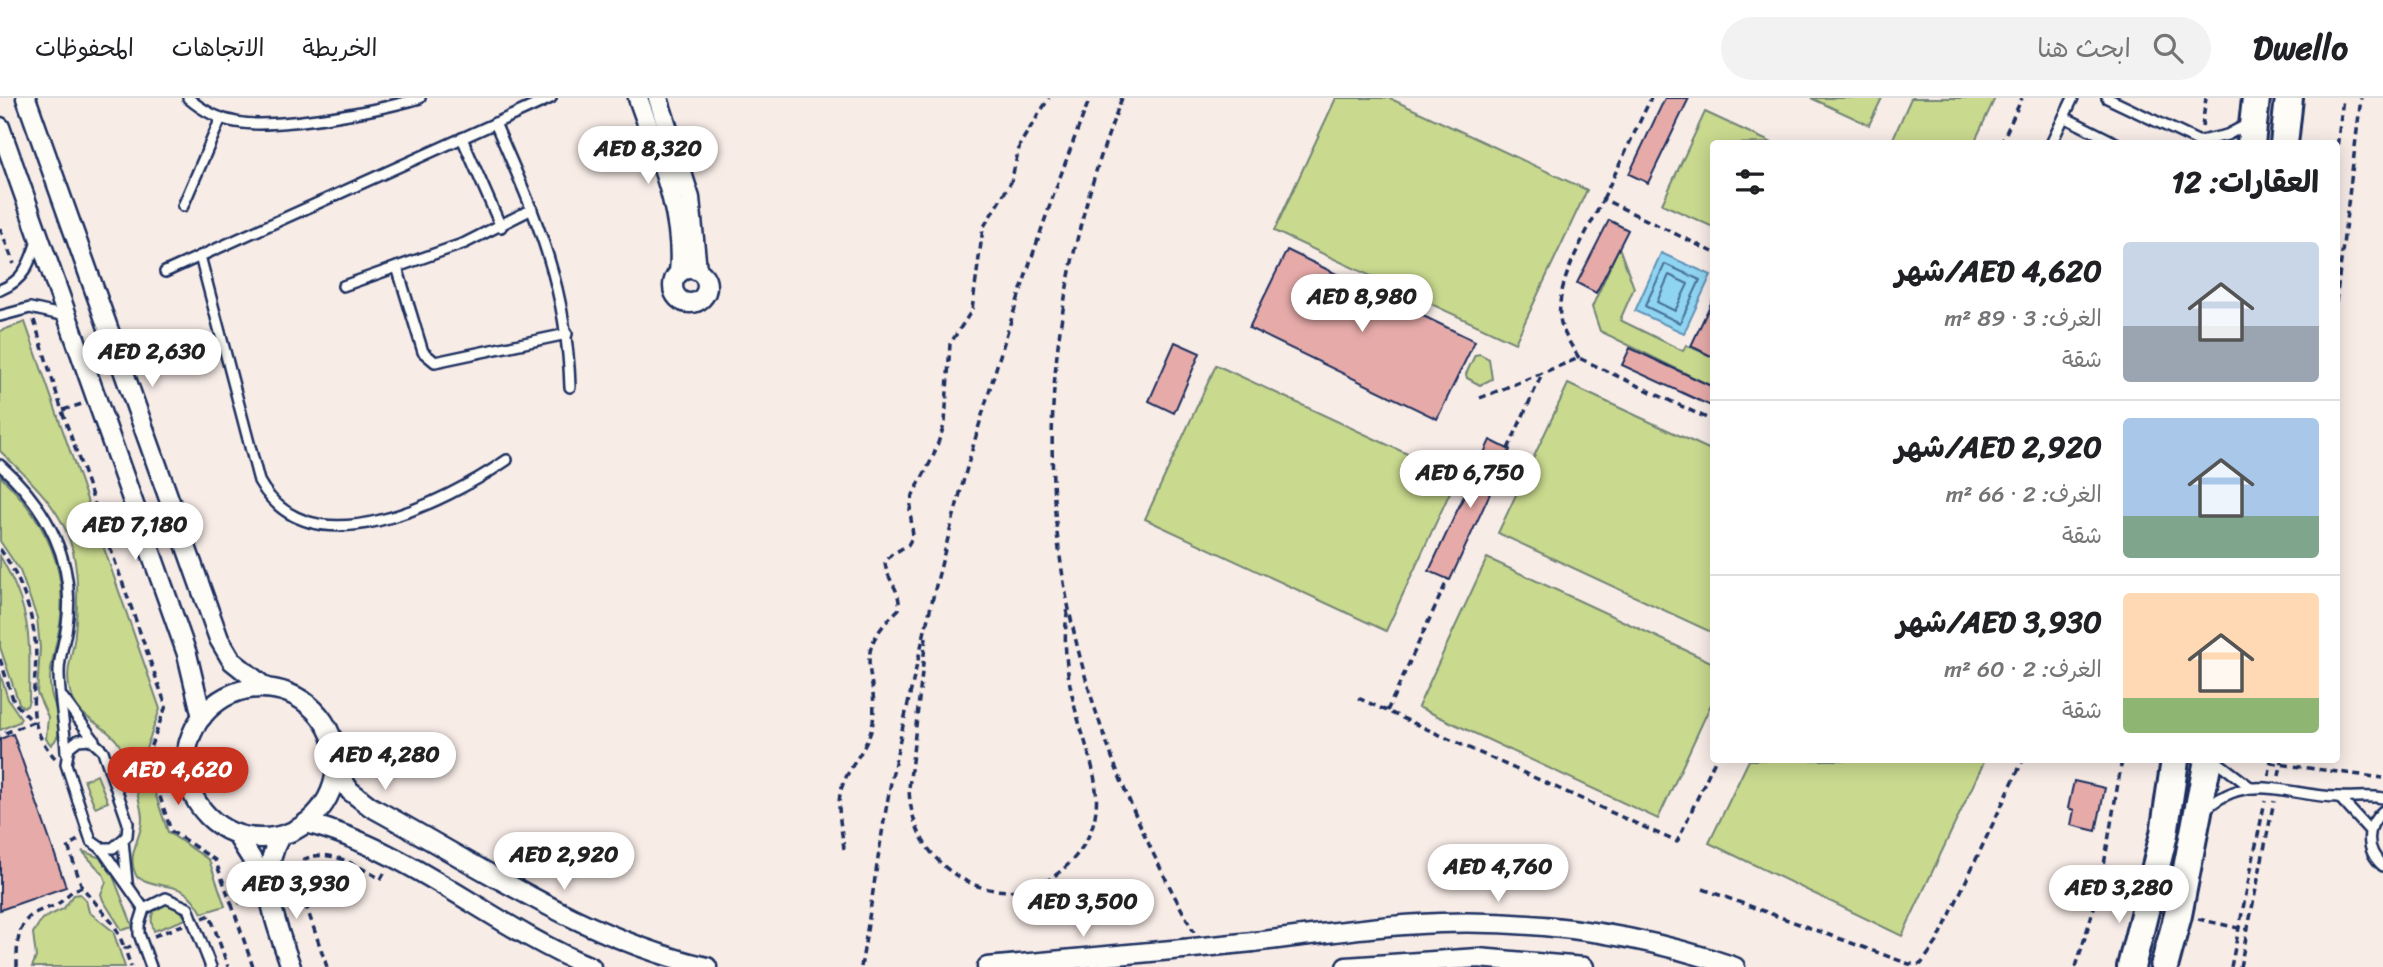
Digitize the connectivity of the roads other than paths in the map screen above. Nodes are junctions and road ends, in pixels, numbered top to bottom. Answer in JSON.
{"nodes":[{"id":1,"x":26,"y":98,"type":"edge"},
{"id":2,"x":188,"y":98,"type":"edge"},
{"id":3,"x":419,"y":98,"type":"edge"},
{"id":4,"x":551,"y":98,"type":"edge"},
{"id":5,"x":638,"y":98,"type":"edge"},
{"id":6,"x":658,"y":98,"type":"edge"},
{"id":7,"x":2073,"y":98,"type":"edge"},
{"id":8,"x":2107,"y":98,"type":"edge"},
{"id":9,"x":2289,"y":98,"type":"edge"},
{"id":10,"x":2064,"y":117,"type":"junction"},
{"id":11,"x":221,"y":118,"type":"junction"},
{"id":12,"x":2253,"y":120,"type":"edge"},
{"id":13,"x":495,"y":123,"type":"junction"},
{"id":14,"x":0,"y":127,"type":"edge"},
{"id":15,"x":462,"y":138,"type":"junction"},
{"id":16,"x":2053,"y":140,"type":"edge"},
{"id":17,"x":2103,"y":140,"type":"edge"},
{"id":18,"x":2198,"y":140,"type":"edge"},
{"id":19,"x":2208,"y":140,"type":"edge"},
{"id":20,"x":2284,"y":140,"type":"edge"},
{"id":21,"x":183,"y":206,"type":"dead end"},
{"id":22,"x":532,"y":209,"type":"junction"},
{"id":23,"x":501,"y":227,"type":"junction"},
{"id":24,"x":40,"y":233,"type":"junction"},
{"id":25,"x":200,"y":256,"type":"junction"},
{"id":26,"x":397,"y":267,"type":"junction"},
{"id":27,"x":698,"y":270,"type":"junction"},
{"id":28,"x":165,"y":272,"type":"dead end"},
{"id":29,"x":679,"y":273,"type":"junction"},
{"id":30,"x":343,"y":286,"type":"dead end"},
{"id":31,"x":0,"y":290,"type":"edge"},
{"id":32,"x":0,"y":316,"type":"edge"},
{"id":33,"x":70,"y":318,"type":"junction"},
{"id":34,"x":567,"y":334,"type":"junction"},
{"id":35,"x":570,"y":387,"type":"dead end"},
{"id":36,"x":507,"y":460,"type":"dead end"},
{"id":37,"x":0,"y":465,"type":"edge"},
{"id":38,"x":266,"y":688,"type":"junction"},
{"id":39,"x":62,"y":697,"type":"junction"},
{"id":40,"x":202,"y":717,"type":"junction"},
{"id":41,"x":95,"y":742,"type":"junction"},
{"id":42,"x":66,"y":752,"type":"junction"},
{"id":43,"x":2175,"y":763,"type":"edge"},
{"id":44,"x":2207,"y":763,"type":"edge"},
{"id":45,"x":2219,"y":763,"type":"edge"},
{"id":46,"x":336,"y":770,"type":"junction"},
{"id":47,"x":2249,"y":786,"type":"junction"},
{"id":48,"x":2339,"y":797,"type":"junction"},
{"id":49,"x":2383,"y":798,"type":"edge"},
{"id":50,"x":2383,"y":811,"type":"edge"},
{"id":51,"x":2198,"y":818,"type":"junction"},
{"id":52,"x":306,"y":823,"type":"junction"},
{"id":53,"x":2370,"y":831,"type":"junction"},
{"id":54,"x":236,"y":834,"type":"junction"},
{"id":55,"x":280,"y":836,"type":"junction"},
{"id":56,"x":123,"y":841,"type":"junction"},
{"id":57,"x":101,"y":848,"type":"junction"},
{"id":58,"x":2383,"y":866,"type":"edge"},
{"id":59,"x":127,"y":884,"type":"junction"},
{"id":60,"x":267,"y":888,"type":"junction"},
{"id":61,"x":144,"y":909,"type":"junction"},
{"id":62,"x":152,"y":967,"type":"edge"},
{"id":63,"x":211,"y":967,"type":"edge"},
{"id":64,"x":291,"y":967,"type":"edge"},
{"id":65,"x":592,"y":967,"type":"edge"},
{"id":66,"x":708,"y":967,"type":"edge"},
{"id":67,"x":987,"y":967,"type":"edge"},
{"id":68,"x":1346,"y":967,"type":"edge"},
{"id":69,"x":1584,"y":967,"type":"edge"},
{"id":70,"x":1735,"y":967,"type":"edge"},
{"id":71,"x":2131,"y":967,"type":"edge"},
{"id":72,"x":2164,"y":967,"type":"edge"}],
"edges":[{"from":1,"to":38,"type":"street"},
{"from":2,"to":11,"type":"lane"},
{"from":3,"to":11,"type":"lane"},
{"from":4,"to":13,"type":"lane"},
{"from":5,"to":29,"type":"street"},
{"from":6,"to":27,"type":"street"},
{"from":7,"to":10,"type":"lane"},
{"from":8,"to":18,"type":"lane"},
{"from":9,"to":20,"type":"main road"},
{"from":10,"to":16,"type":"lane"},
{"from":10,"to":17,"type":"lane"},
{"from":11,"to":21,"type":"lane"},
{"from":12,"to":19,"type":"lane"},
{"from":13,"to":15,"type":"lane"},
{"from":13,"to":22,"type":"lane"},
{"from":14,"to":24,"type":"street"},
{"from":15,"to":23,"type":"lane"},
{"from":15,"to":25,"type":"lane"},
{"from":22,"to":23,"type":"lane"},
{"from":22,"to":34,"type":"lane"},
{"from":23,"to":26,"type":"lane"},
{"from":24,"to":31,"type":"lane"},
{"from":24,"to":33,"type":"street"},
{"from":25,"to":28,"type":"lane"},
{"from":25,"to":36,"type":"lane"},
{"from":26,"to":30,"type":"lane"},
{"from":26,"to":34,"type":"lane"},
{"from":27,"to":29,"type":"street"},
{"from":27,"to":29,"type":"street"},
{"from":32,"to":33,"type":"lane"},
{"from":33,"to":40,"type":"street"},
{"from":34,"to":35,"type":"lane"},
{"from":37,"to":39,"type":"lane"},
{"from":38,"to":40,"type":"street"},
{"from":38,"to":46,"type":"street"},
{"from":39,"to":41,"type":"lane"},
{"from":39,"to":42,"type":"lane"},
{"from":40,"to":54,"type":"street"},
{"from":41,"to":42,"type":"lane"},
{"from":41,"to":56,"type":"lane"},
{"from":42,"to":57,"type":"lane"},
{"from":43,"to":71,"type":"main road"},
{"from":44,"to":51,"type":"main road"},
{"from":45,"to":47,"type":"lane"},
{"from":46,"to":52,"type":"street"},
{"from":46,"to":66,"type":"street"},
{"from":47,"to":48,"type":"lane"},
{"from":47,"to":51,"type":"lane"},
{"from":48,"to":49,"type":"lane"},
{"from":48,"to":53,"type":"lane"},
{"from":50,"to":53,"type":"lane"},
{"from":51,"to":72,"type":"main road"},
{"from":52,"to":55,"type":"street"},
{"from":52,"to":65,"type":"street"},
{"from":53,"to":58,"type":"lane"},
{"from":54,"to":55,"type":"street"},
{"from":54,"to":60,"type":"street"},
{"from":55,"to":60,"type":"street"},
{"from":56,"to":57,"type":"lane"},
{"from":56,"to":59,"type":"lane"},
{"from":57,"to":59,"type":"lane"},
{"from":59,"to":61,"type":"lane"},
{"from":60,"to":64,"type":"street"},
{"from":61,"to":62,"type":"lane"},
{"from":61,"to":63,"type":"lane"},
{"from":67,"to":70,"type":"street","bridge":true},
{"from":68,"to":69,"type":"street"}]}
